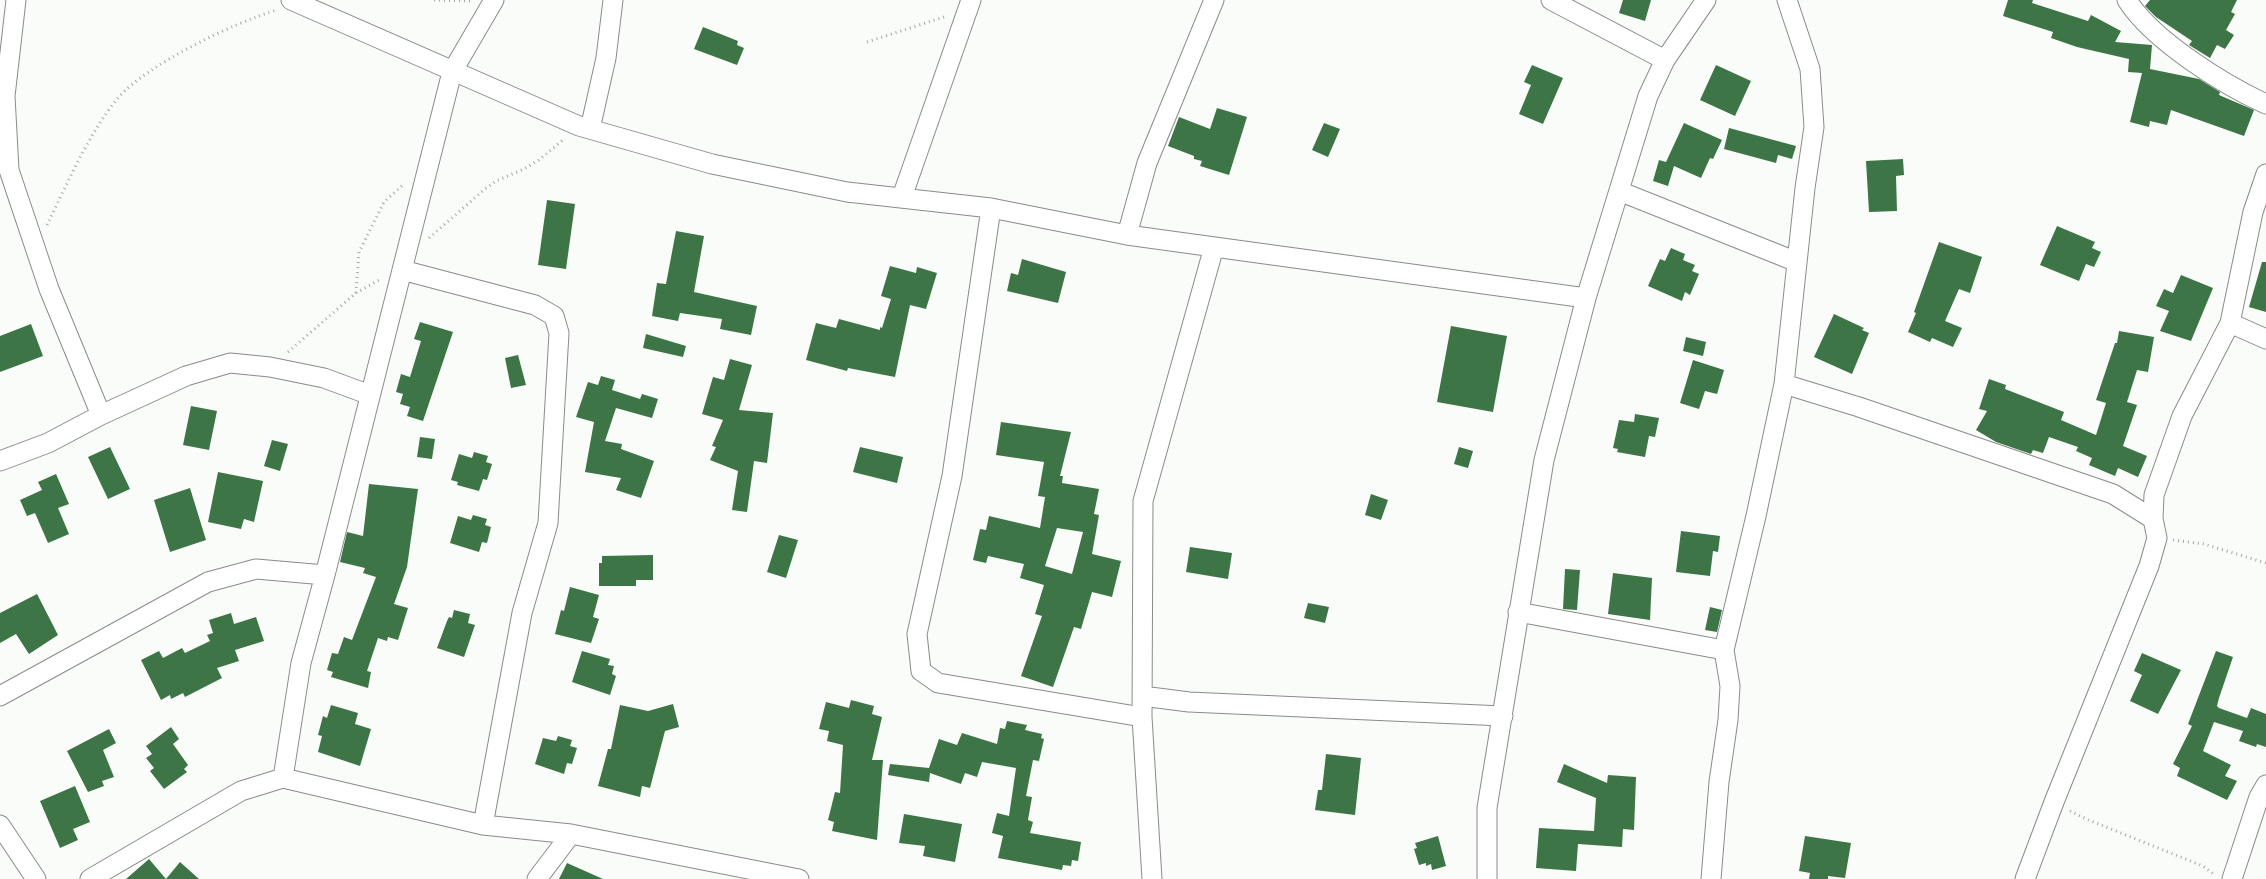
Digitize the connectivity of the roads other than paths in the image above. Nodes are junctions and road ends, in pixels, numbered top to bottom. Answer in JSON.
{"nodes":[{"id":1,"x":16,"y":0,"type":"edge"},
{"id":2,"x":613,"y":0,"type":"edge"},
{"id":3,"x":1214,"y":0,"type":"edge"},
{"id":4,"x":1551,"y":0,"type":"edge"},
{"id":5,"x":1706,"y":0,"type":"edge"},
{"id":6,"x":1787,"y":0,"type":"edge"},
{"id":7,"x":2127,"y":0,"type":"edge"},
{"id":8,"x":295,"y":2,"type":"edge"},
{"id":9,"x":493,"y":2,"type":"edge"},
{"id":10,"x":969,"y":5,"type":"edge"},
{"id":11,"x":1665,"y":60,"type":"junction"},
{"id":12,"x":452,"y":72,"type":"junction"},
{"id":13,"x":2266,"y":104,"type":"edge"},
{"id":14,"x":584,"y":128,"type":"junction"},
{"id":15,"x":2266,"y":174,"type":"edge"},
{"id":16,"x":1619,"y":192,"type":"junction"},
{"id":17,"x":902,"y":197,"type":"junction"},
{"id":18,"x":991,"y":208,"type":"junction"},
{"id":19,"x":1127,"y":235,"type":"junction"},
{"id":20,"x":1214,"y":247,"type":"junction"},
{"id":21,"x":1797,"y":262,"type":"junction"},
{"id":22,"x":404,"y":263,"type":"junction"},
{"id":23,"x":1586,"y":298,"type":"junction"},
{"id":24,"x":2230,"y":323,"type":"junction"},
{"id":25,"x":2266,"y":338,"type":"edge"},
{"id":26,"x":1784,"y":384,"type":"junction"},
{"id":27,"x":370,"y":395,"type":"junction"},
{"id":28,"x":101,"y":415,"type":"junction"},
{"id":29,"x":0,"y":461,"type":"edge"},
{"id":30,"x":2153,"y":519,"type":"junction"},
{"id":31,"x":325,"y":575,"type":"junction"},
{"id":32,"x":1518,"y":612,"type":"junction"},
{"id":33,"x":1724,"y":650,"type":"junction"},
{"id":34,"x":0,"y":696,"type":"edge"},
{"id":35,"x":1142,"y":696,"type":"junction"},
{"id":36,"x":1503,"y":716,"type":"junction"},
{"id":37,"x":1142,"y":717,"type":"junction"},
{"id":38,"x":283,"y":778,"type":"junction"},
{"id":39,"x":2266,"y":785,"type":"edge"},
{"id":40,"x":0,"y":825,"type":"edge"},
{"id":41,"x":483,"y":825,"type":"junction"},
{"id":42,"x":572,"y":834,"type":"junction"},
{"id":43,"x":770,"y":876,"type":"edge"},
{"id":44,"x":36,"y":879,"type":"edge"},
{"id":45,"x":90,"y":879,"type":"edge"},
{"id":46,"x":537,"y":879,"type":"edge"},
{"id":47,"x":799,"y":879,"type":"edge"},
{"id":48,"x":1152,"y":879,"type":"edge"},
{"id":49,"x":1487,"y":879,"type":"edge"},
{"id":50,"x":1711,"y":879,"type":"edge"},
{"id":51,"x":2025,"y":879,"type":"edge"},
{"id":52,"x":2232,"y":879,"type":"edge"}],
"edges":[{"from":1,"to":28,"type":"street"},
{"from":2,"to":14,"type":"street"},
{"from":3,"to":19,"type":"street"},
{"from":4,"to":11,"type":"street"},
{"from":5,"to":11,"type":"street"},
{"from":6,"to":21,"type":"street"},
{"from":7,"to":13,"type":"street"},
{"from":8,"to":12,"type":"street"},
{"from":9,"to":12,"type":"street"},
{"from":10,"to":17,"type":"street"},
{"from":11,"to":16,"type":"street"},
{"from":12,"to":14,"type":"street"},
{"from":12,"to":22,"type":"street"},
{"from":14,"to":17,"type":"street"},
{"from":15,"to":24,"type":"street"},
{"from":16,"to":21,"type":"street"},
{"from":16,"to":23,"type":"street"},
{"from":17,"to":18,"type":"street"},
{"from":18,"to":19,"type":"street"},
{"from":18,"to":37,"type":"street"},
{"from":19,"to":20,"type":"street"},
{"from":20,"to":23,"type":"street"},
{"from":20,"to":35,"type":"street"},
{"from":21,"to":26,"type":"street"},
{"from":22,"to":27,"type":"street"},
{"from":22,"to":41,"type":"street"},
{"from":23,"to":32,"type":"street"},
{"from":24,"to":25,"type":"street"},
{"from":24,"to":30,"type":"street"},
{"from":26,"to":30,"type":"street"},
{"from":26,"to":33,"type":"street"},
{"from":27,"to":28,"type":"street"},
{"from":27,"to":31,"type":"street"},
{"from":28,"to":29,"type":"street"},
{"from":30,"to":51,"type":"street"},
{"from":31,"to":34,"type":"street"},
{"from":31,"to":38,"type":"street"},
{"from":32,"to":33,"type":"street"},
{"from":32,"to":36,"type":"street"},
{"from":33,"to":50,"type":"street"},
{"from":35,"to":36,"type":"street"},
{"from":35,"to":37,"type":"street"},
{"from":36,"to":49,"type":"street"},
{"from":37,"to":48,"type":"street"},
{"from":38,"to":41,"type":"street"},
{"from":38,"to":45,"type":"street"},
{"from":39,"to":52,"type":"street"},
{"from":40,"to":44,"type":"street"},
{"from":41,"to":42,"type":"street"},
{"from":42,"to":43,"type":"street"},
{"from":42,"to":46,"type":"street"},
{"from":43,"to":47,"type":"street"}]}
